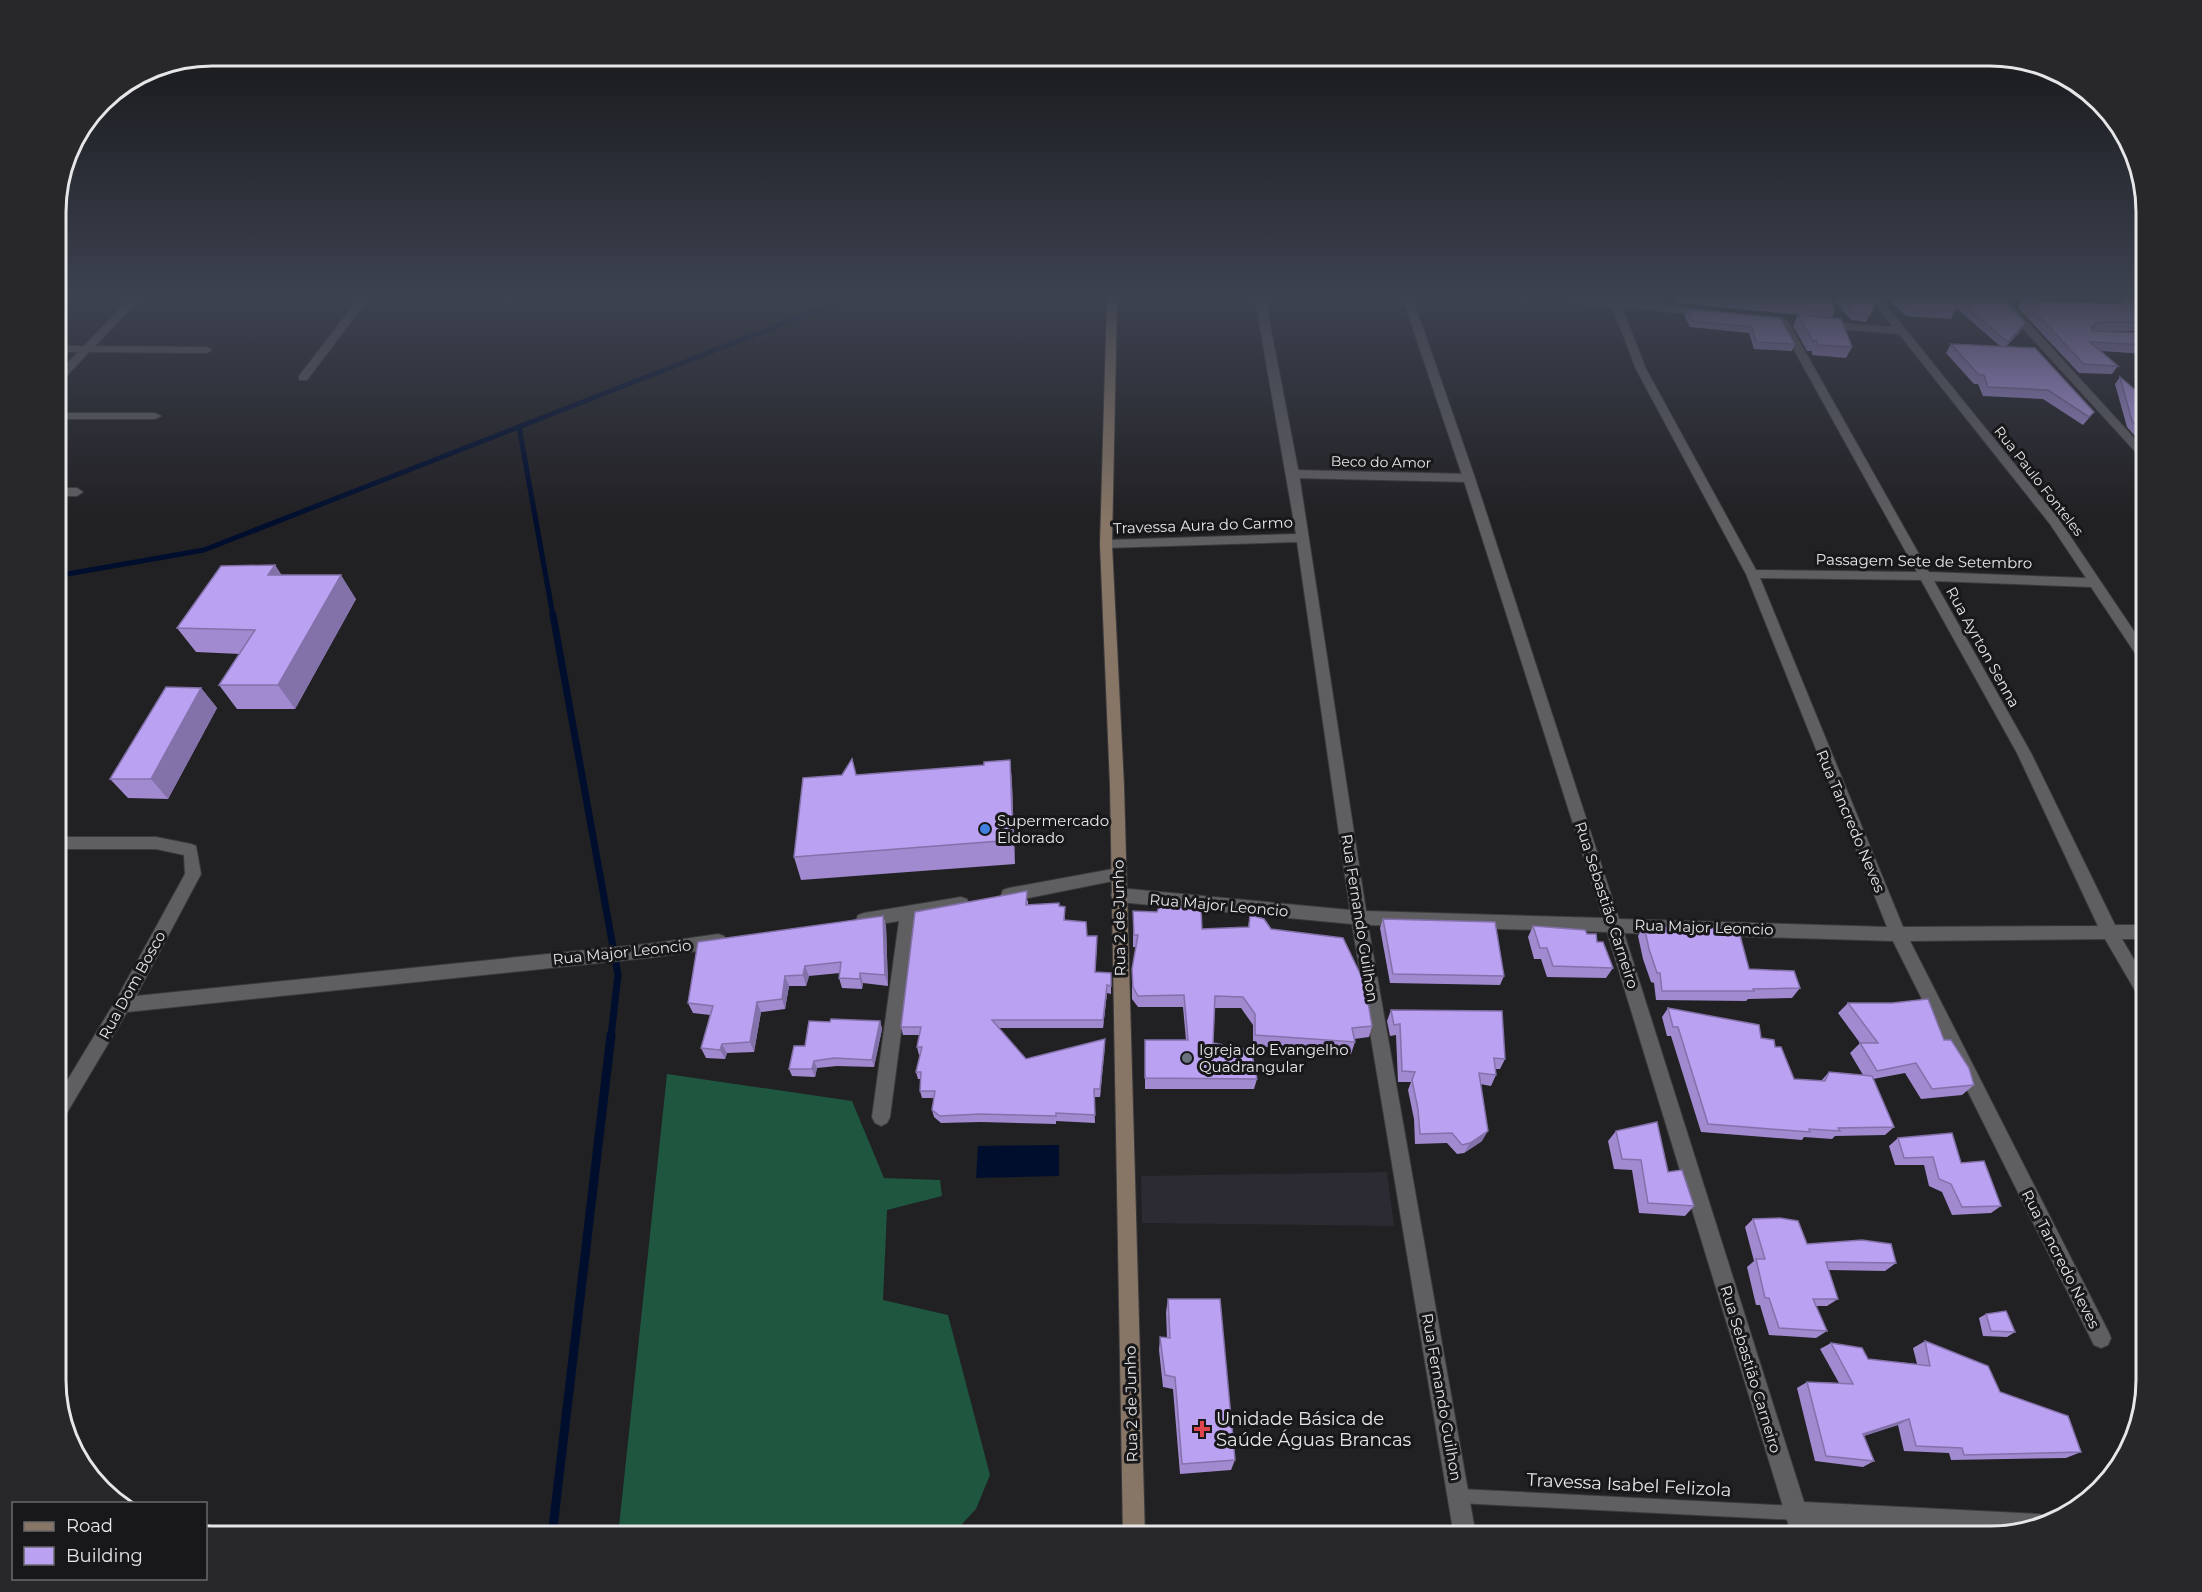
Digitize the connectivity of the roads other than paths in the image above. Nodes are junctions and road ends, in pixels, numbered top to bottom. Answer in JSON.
{"nodes":[{"id":1,"x":307,"y":373,"type":"edge"},
{"id":2,"x":1110,"y":373,"type":"edge"},
{"id":3,"x":1274,"y":373,"type":"edge"},
{"id":4,"x":1433,"y":373,"type":"edge"},
{"id":5,"x":1643,"y":373,"type":"edge"},
{"id":6,"x":1812,"y":373,"type":"edge"},
{"id":7,"x":1934,"y":373,"type":"edge"},
{"id":8,"x":2069,"y":373,"type":"edge"},
{"id":9,"x":303,"y":378,"type":"dead end"},
{"id":10,"x":66,"y":416,"type":"edge"},
{"id":11,"x":155,"y":416,"type":"dead end"},
{"id":12,"x":2136,"y":446,"type":"edge"},
{"id":13,"x":1293,"y":474,"type":"junction"},
{"id":14,"x":1469,"y":478,"type":"junction"},
{"id":15,"x":66,"y":492,"type":"edge"},
{"id":16,"x":77,"y":492,"type":"dead end"},
{"id":17,"x":1302,"y":538,"type":"junction"},
{"id":18,"x":1106,"y":544,"type":"junction"},
{"id":19,"x":1752,"y":574,"type":"junction"},
{"id":20,"x":1924,"y":576,"type":"junction"},
{"id":21,"x":2096,"y":583,"type":"junction"},
{"id":22,"x":2136,"y":644,"type":"edge"},
{"id":23,"x":66,"y":843,"type":"edge"},
{"id":24,"x":1119,"y":885,"type":"junction"},
{"id":25,"x":908,"y":914,"type":"junction"},
{"id":26,"x":1359,"y":918,"type":"junction"},
{"id":27,"x":851,"y":922,"type":"edge"},
{"id":28,"x":1613,"y":924,"type":"junction"},
{"id":29,"x":2136,"y":932,"type":"edge"},
{"id":30,"x":2110,"y":933,"type":"junction"},
{"id":31,"x":1898,"y":934,"type":"junction"},
{"id":32,"x":736,"y":938,"type":"edge"},
{"id":33,"x":2136,"y":977,"type":"edge"},
{"id":34,"x":122,"y":1005,"type":"junction"},
{"id":35,"x":66,"y":1098,"type":"edge"},
{"id":36,"x":881,"y":1117,"type":"dead end"},
{"id":37,"x":2101,"y":1338,"type":"dead end"},
{"id":38,"x":1460,"y":1496,"type":"junction"},
{"id":39,"x":1796,"y":1513,"type":"junction"},
{"id":40,"x":2013,"y":1524,"type":"edge"},
{"id":41,"x":1134,"y":1526,"type":"edge"},
{"id":42,"x":1464,"y":1526,"type":"edge"},
{"id":43,"x":1800,"y":1526,"type":"edge"}],
"edges":[{"from":1,"to":9,"type":"street"},
{"from":2,"to":18,"type":"street","name":"Rua 2 de Junho"},
{"from":3,"to":13,"type":"street","name":"Rua Fernando Guilhon"},
{"from":4,"to":14,"type":"street","name":"Rua Sebastião Carneiro"},
{"from":5,"to":19,"type":"street","name":"Rua Tancredo Neves"},
{"from":6,"to":20,"type":"street","name":"Rua Ayrton Senna"},
{"from":7,"to":21,"type":"street","name":"Rua Paulo Fonteles"},
{"from":8,"to":12,"type":"street"},
{"from":10,"to":11,"type":"street"},
{"from":13,"to":14,"type":"lane","name":"Beco do Amor"},
{"from":13,"to":17,"type":"street","name":"Rua Fernando Guilhon"},
{"from":14,"to":28,"type":"street","name":"Rua Sebastião Carneiro"},
{"from":15,"to":16,"type":"street"},
{"from":17,"to":18,"type":"street","name":"Travessa Aura do Carmo"},
{"from":17,"to":26,"type":"street","name":"Rua Fernando Guilhon"},
{"from":18,"to":24,"type":"street","name":"Rua 2 de Junho"},
{"from":19,"to":20,"type":"street","name":"Passagem Sete de Setembro"},
{"from":19,"to":31,"type":"street","name":"Rua Tancredo Neves"},
{"from":20,"to":21,"type":"street","name":"Passagem Sete de Setembro"},
{"from":20,"to":30,"type":"street","name":"Rua Ayrton Senna"},
{"from":21,"to":22,"type":"street","name":"Rua Paulo Fonteles"},
{"from":23,"to":34,"type":"street","name":"Rua Dom Bosco"},
{"from":24,"to":25,"type":"street","name":"Rua Major Leoncio"},
{"from":24,"to":26,"type":"street","name":"Rua Major Leoncio"},
{"from":24,"to":41,"type":"street","name":"Rua 2 de Junho"},
{"from":25,"to":27,"type":"street","name":"Rua Major Leoncio"},
{"from":25,"to":36,"type":"street"},
{"from":26,"to":28,"type":"street","name":"Rua Major Leoncio"},
{"from":26,"to":38,"type":"street","name":"Rua Fernando Guilhon"},
{"from":28,"to":31,"type":"street","name":"Rua Major Leoncio"},
{"from":28,"to":39,"type":"street","name":"Rua Sebastião Carneiro"},
{"from":29,"to":30,"type":"street","name":"Rua Major Leoncio"},
{"from":30,"to":31,"type":"street","name":"Rua Major Leoncio"},
{"from":30,"to":33,"type":"street","name":"Rua Ayrton Senna"},
{"from":31,"to":37,"type":"street","name":"Rua Tancredo Neves"},
{"from":32,"to":34,"type":"street","name":"Rua Major Leoncio"},
{"from":34,"to":35,"type":"street","name":"Rua Dom Bosco"},
{"from":38,"to":39,"type":"lane","name":"Travessa Isabel Felizola"},
{"from":38,"to":42,"type":"street","name":"Rua Fernando Guilhon"},
{"from":39,"to":40,"type":"street"},
{"from":39,"to":43,"type":"street","name":"Rua Sebastião Carneiro"}]}
